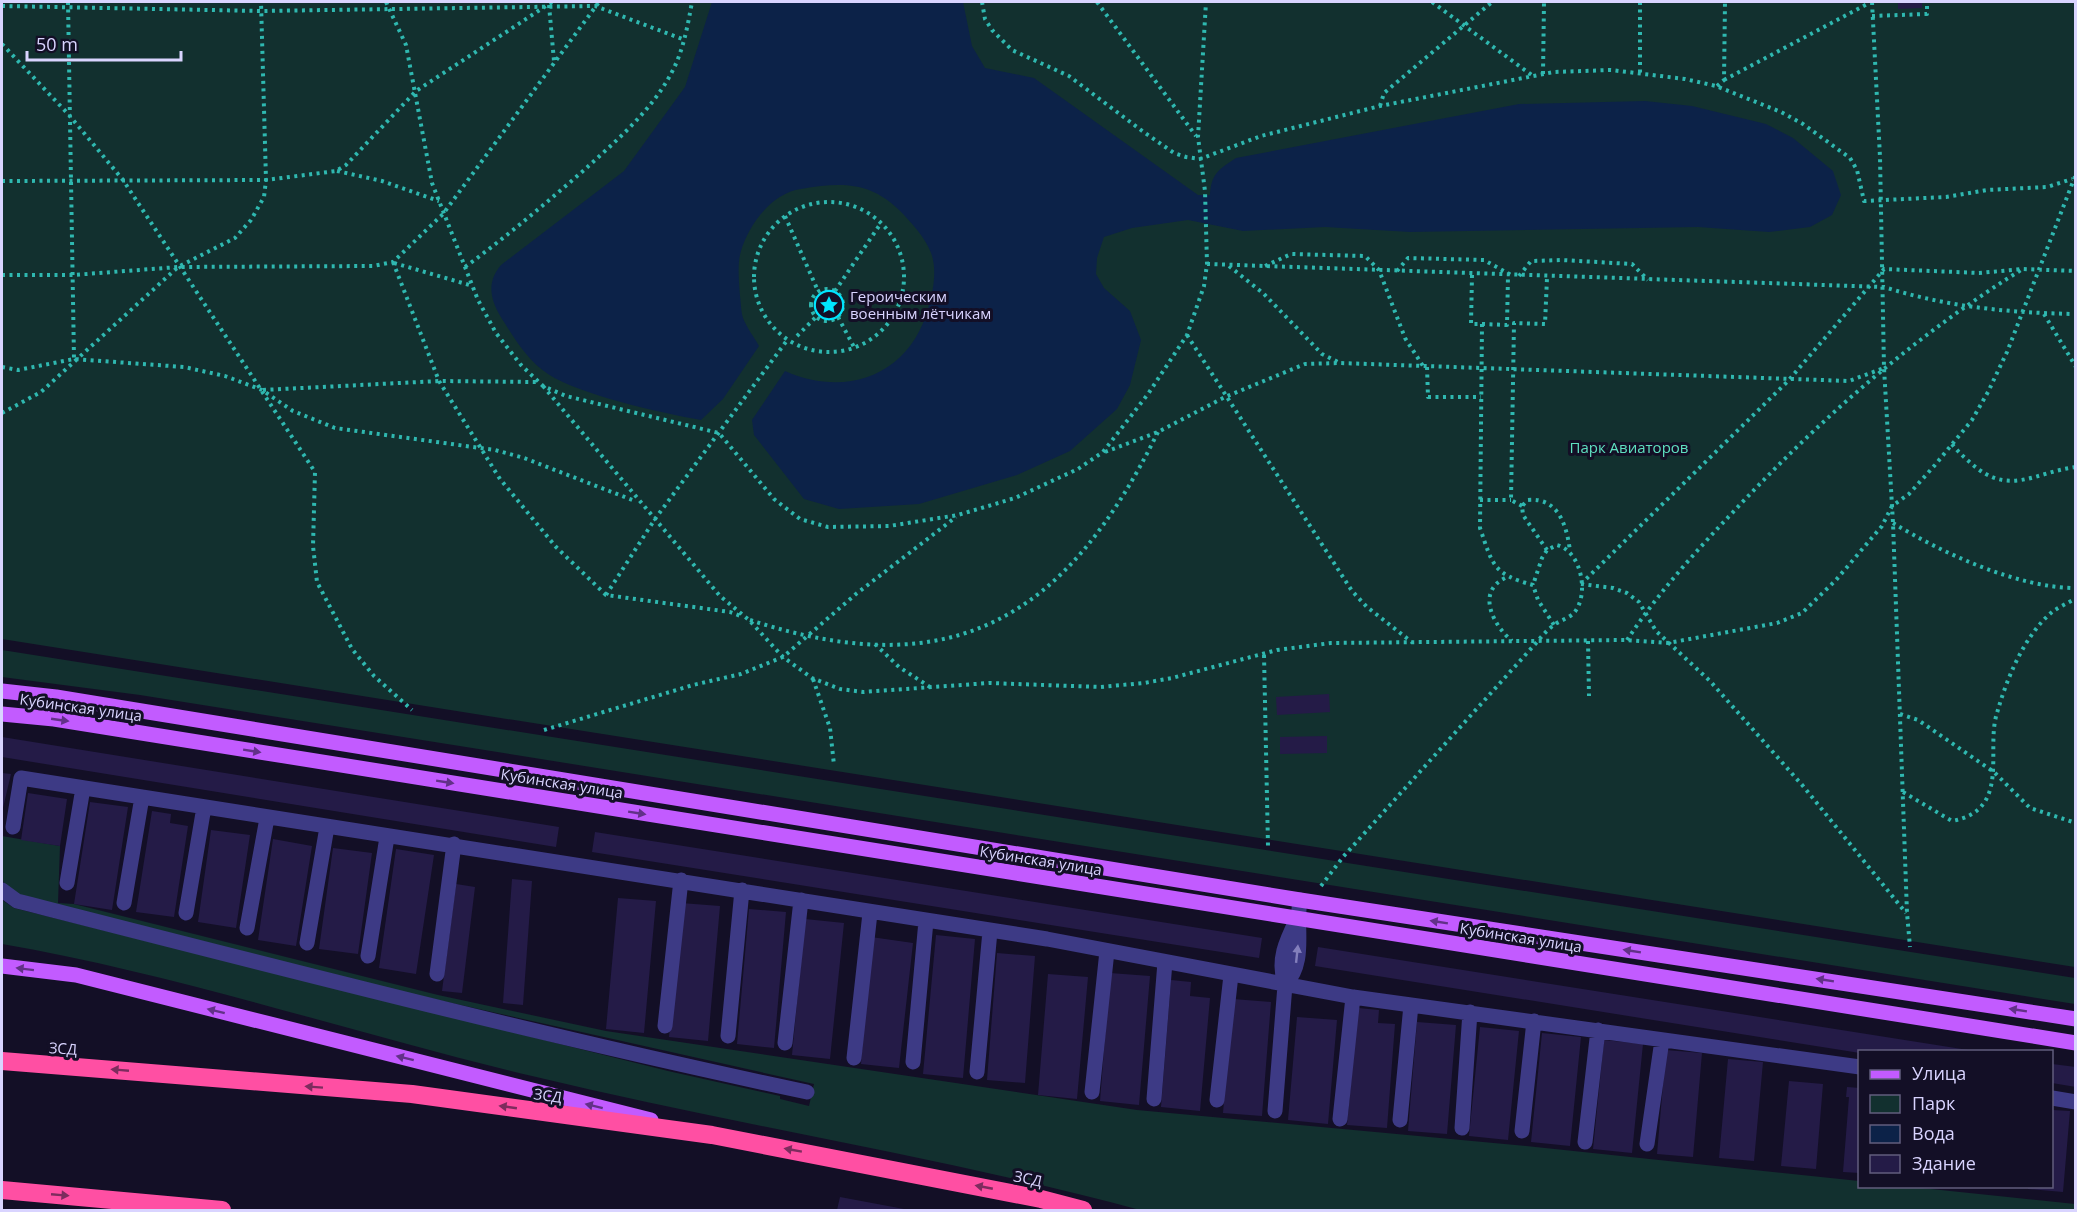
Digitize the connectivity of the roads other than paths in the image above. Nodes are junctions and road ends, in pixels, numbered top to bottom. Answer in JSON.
{"nodes":[{"id":1,"x":2,"y":691,"type":"edge"},
{"id":2,"x":2,"y":714,"type":"edge"},
{"id":3,"x":83,"y":788,"type":"junction"},
{"id":4,"x":142,"y":797,"type":"junction"},
{"id":5,"x":204,"y":807,"type":"junction"},
{"id":6,"x":267,"y":818,"type":"junction"},
{"id":7,"x":13,"y":827,"type":"dead end"},
{"id":8,"x":327,"y":827,"type":"junction"},
{"id":9,"x":387,"y":837,"type":"junction"},
{"id":10,"x":454,"y":844,"type":"junction"},
{"id":11,"x":681,"y":880,"type":"junction"},
{"id":12,"x":67,"y":883,"type":"dead end"},
{"id":13,"x":2,"y":890,"type":"edge"},
{"id":14,"x":742,"y":890,"type":"junction"},
{"id":15,"x":801,"y":900,"type":"junction"},
{"id":16,"x":1300,"y":900,"type":"junction"},
{"id":17,"x":124,"y":903,"type":"dead end"},
{"id":18,"x":186,"y":913,"type":"dead end"},
{"id":19,"x":870,"y":913,"type":"junction"},
{"id":20,"x":1296,"y":919,"type":"junction"},
{"id":21,"x":926,"y":921,"type":"junction"},
{"id":22,"x":247,"y":928,"type":"dead end"},
{"id":23,"x":990,"y":931,"type":"junction"},
{"id":24,"x":307,"y":943,"type":"dead end"},
{"id":25,"x":1107,"y":951,"type":"junction"},
{"id":26,"x":368,"y":956,"type":"dead end"},
{"id":27,"x":1165,"y":962,"type":"junction"},
{"id":28,"x":2,"y":966,"type":"edge"},
{"id":29,"x":437,"y":974,"type":"dead end"},
{"id":30,"x":1231,"y":975,"type":"junction"},
{"id":31,"x":1285,"y":985,"type":"junction"},
{"id":32,"x":1353,"y":997,"type":"junction"},
{"id":33,"x":1411,"y":1005,"type":"junction"},
{"id":34,"x":1470,"y":1012,"type":"junction"},
{"id":35,"x":2076,"y":1019,"type":"edge"},
{"id":36,"x":1534,"y":1021,"type":"junction"},
{"id":37,"x":665,"y":1026,"type":"dead end"},
{"id":38,"x":1598,"y":1030,"type":"junction"},
{"id":39,"x":728,"y":1036,"type":"dead end"},
{"id":40,"x":1662,"y":1040,"type":"junction"},
{"id":41,"x":785,"y":1043,"type":"dead end"},
{"id":42,"x":2076,"y":1043,"type":"edge"},
{"id":43,"x":854,"y":1058,"type":"dead end"},
{"id":44,"x":2,"y":1061,"type":"edge"},
{"id":45,"x":913,"y":1062,"type":"dead end"},
{"id":46,"x":1858,"y":1067,"type":"edge"},
{"id":47,"x":976,"y":1072,"type":"dead end"},
{"id":48,"x":807,"y":1092,"type":"dead end"},
{"id":49,"x":1092,"y":1092,"type":"dead end"},
{"id":50,"x":2053,"y":1098,"type":"edge"},
{"id":51,"x":1154,"y":1100,"type":"dead end"},
{"id":52,"x":1217,"y":1100,"type":"dead end"},
{"id":53,"x":2076,"y":1102,"type":"edge"},
{"id":54,"x":1275,"y":1112,"type":"dead end"},
{"id":55,"x":1340,"y":1119,"type":"dead end"},
{"id":56,"x":1400,"y":1120,"type":"dead end"},
{"id":57,"x":1462,"y":1128,"type":"dead end"},
{"id":58,"x":1522,"y":1131,"type":"dead end"},
{"id":59,"x":712,"y":1135,"type":"junction"},
{"id":60,"x":1586,"y":1142,"type":"dead end"},
{"id":61,"x":1647,"y":1144,"type":"dead end"},
{"id":62,"x":2,"y":1190,"type":"edge"},
{"id":63,"x":222,"y":1210,"type":"edge"},
{"id":64,"x":1083,"y":1210,"type":"edge"}],
"edges":[{"from":1,"to":16,"type":"main road","name":"Кубинская улица"},
{"from":2,"to":20,"type":"main road","name":"Кубинская улица","one_way":true},
{"from":3,"to":4,"type":"lane"},
{"from":3,"to":7,"type":"lane"},
{"from":3,"to":12,"type":"lane"},
{"from":4,"to":5,"type":"lane"},
{"from":4,"to":17,"type":"lane"},
{"from":5,"to":6,"type":"lane"},
{"from":5,"to":18,"type":"lane"},
{"from":6,"to":8,"type":"lane"},
{"from":6,"to":22,"type":"lane"},
{"from":8,"to":9,"type":"lane"},
{"from":8,"to":24,"type":"lane"},
{"from":9,"to":10,"type":"lane"},
{"from":9,"to":26,"type":"lane"},
{"from":10,"to":11,"type":"lane"},
{"from":10,"to":29,"type":"lane"},
{"from":11,"to":14,"type":"lane"},
{"from":11,"to":37,"type":"lane"},
{"from":13,"to":48,"type":"lane"},
{"from":14,"to":15,"type":"lane"},
{"from":14,"to":39,"type":"lane"},
{"from":15,"to":19,"type":"lane"},
{"from":15,"to":41,"type":"lane"},
{"from":16,"to":20,"type":"lane"},
{"from":35,"to":16,"type":"main road","name":"Кубинская улица","one_way":true},
{"from":19,"to":21,"type":"lane"},
{"from":19,"to":43,"type":"lane"},
{"from":20,"to":31,"type":"lane"},
{"from":20,"to":42,"type":"main road","name":"Кубинская улица"},
{"from":21,"to":23,"type":"lane"},
{"from":21,"to":45,"type":"lane"},
{"from":23,"to":25,"type":"lane"},
{"from":23,"to":47,"type":"lane"},
{"from":25,"to":27,"type":"lane"},
{"from":25,"to":49,"type":"lane"},
{"from":27,"to":30,"type":"lane"},
{"from":27,"to":51,"type":"lane"},
{"from":59,"to":28,"type":"main road","one_way":true},
{"from":30,"to":31,"type":"lane"},
{"from":30,"to":52,"type":"lane"},
{"from":31,"to":32,"type":"lane"},
{"from":31,"to":54,"type":"lane"},
{"from":32,"to":33,"type":"lane"},
{"from":32,"to":55,"type":"lane"},
{"from":33,"to":34,"type":"lane"},
{"from":33,"to":56,"type":"lane"},
{"from":34,"to":36,"type":"lane"},
{"from":34,"to":57,"type":"lane"},
{"from":36,"to":38,"type":"lane"},
{"from":36,"to":58,"type":"lane"},
{"from":38,"to":40,"type":"lane"},
{"from":38,"to":60,"type":"lane"},
{"from":40,"to":46,"type":"lane"},
{"from":40,"to":61,"type":"lane"},
{"from":59,"to":44,"type":"highway","name":"ЗСД","one_way":true},
{"from":50,"to":53,"type":"lane"},
{"from":64,"to":59,"type":"highway","name":"ЗСД","one_way":true},
{"from":62,"to":63,"type":"highway","one_way":true}]}
